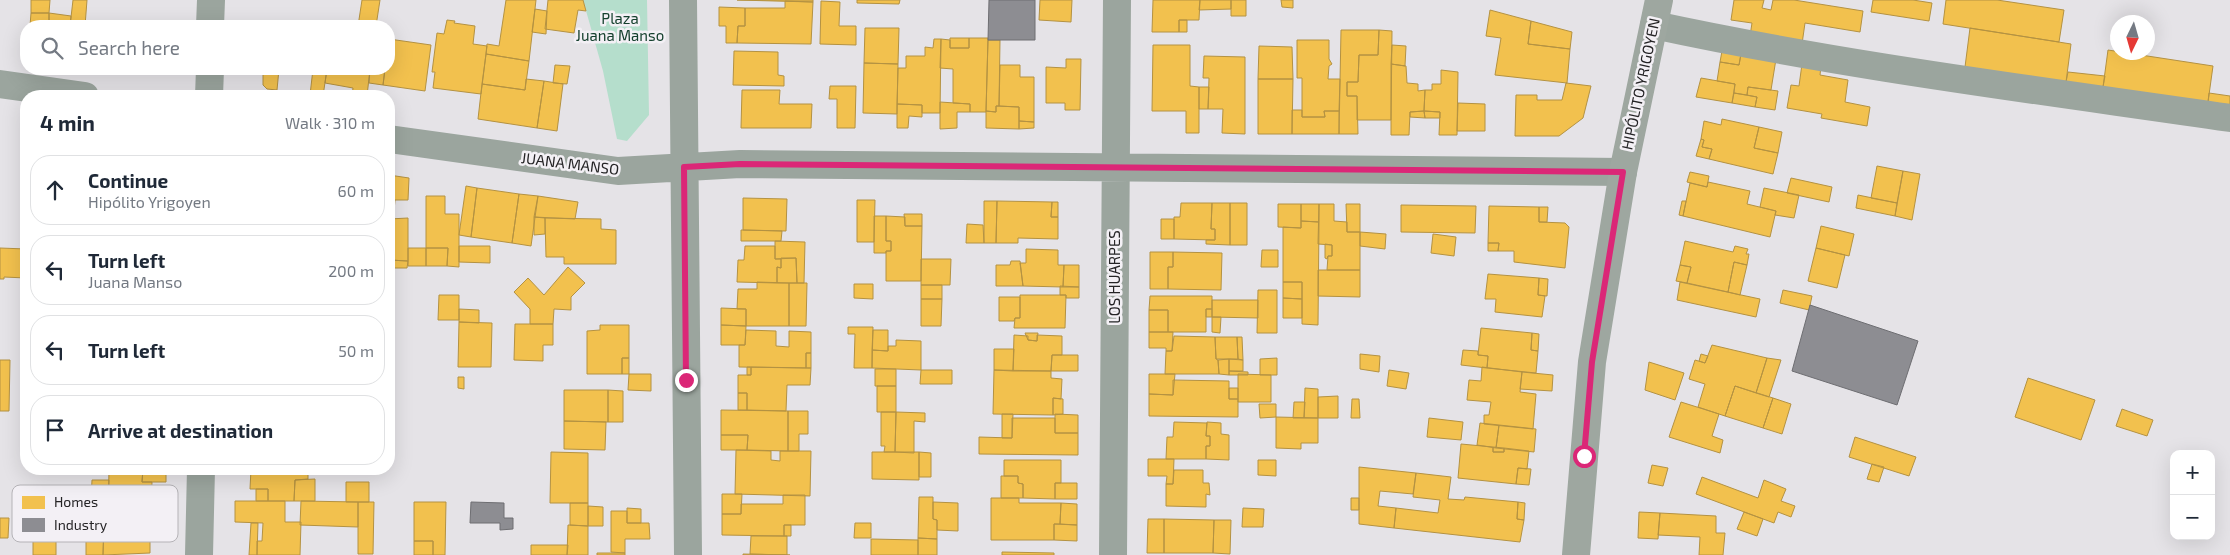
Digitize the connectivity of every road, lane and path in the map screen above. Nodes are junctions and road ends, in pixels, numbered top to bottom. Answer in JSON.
{"nodes":[{"id":1,"x":211,"y":0,"type":"edge"},
{"id":2,"x":683,"y":0,"type":"edge"},
{"id":3,"x":1117,"y":0,"type":"edge"},
{"id":4,"x":1656,"y":12,"type":"edge"},
{"id":5,"x":210,"y":20,"type":"edge"},
{"id":6,"x":210,"y":75,"type":"edge"},
{"id":7,"x":0,"y":84,"type":"edge"},
{"id":8,"x":42,"y":90,"type":"edge"},
{"id":9,"x":209,"y":90,"type":"edge"},
{"id":10,"x":2230,"y":118,"type":"edge"},
{"id":11,"x":395,"y":140,"type":"edge"},
{"id":12,"x":684,"y":167,"type":"junction"},
{"id":13,"x":1116,"y":168,"type":"junction"},
{"id":14,"x":1623,"y":172,"type":"junction"},
{"id":15,"x":201,"y":475,"type":"edge"},
{"id":16,"x":199,"y":555,"type":"edge"},
{"id":17,"x":688,"y":555,"type":"edge"},
{"id":18,"x":1113,"y":555,"type":"edge"},
{"id":19,"x":1576,"y":555,"type":"edge"}],
"edges":[{"from":1,"to":5,"type":"street"},
{"from":2,"to":12,"type":"street"},
{"from":3,"to":13,"type":"street","name":"LOS HUARPES"},
{"from":4,"to":10,"type":"street"},
{"from":4,"to":14,"type":"main road","name":"HIPÓLITO YRIGOYEN"},
{"from":6,"to":9,"type":"street"},
{"from":7,"to":8,"type":"street"},
{"from":11,"to":12,"type":"street","name":"JUANA MANSO"},
{"from":12,"to":13,"type":"street","name":"JUANA MANSO"},
{"from":12,"to":17,"type":"street"},
{"from":13,"to":14,"type":"street","name":"JUANA MANSO"},
{"from":13,"to":18,"type":"street","name":"LOS HUARPES"},
{"from":14,"to":19,"type":"main road","name":"HIPÓLITO YRIGOYEN"},
{"from":15,"to":16,"type":"street"}]}
